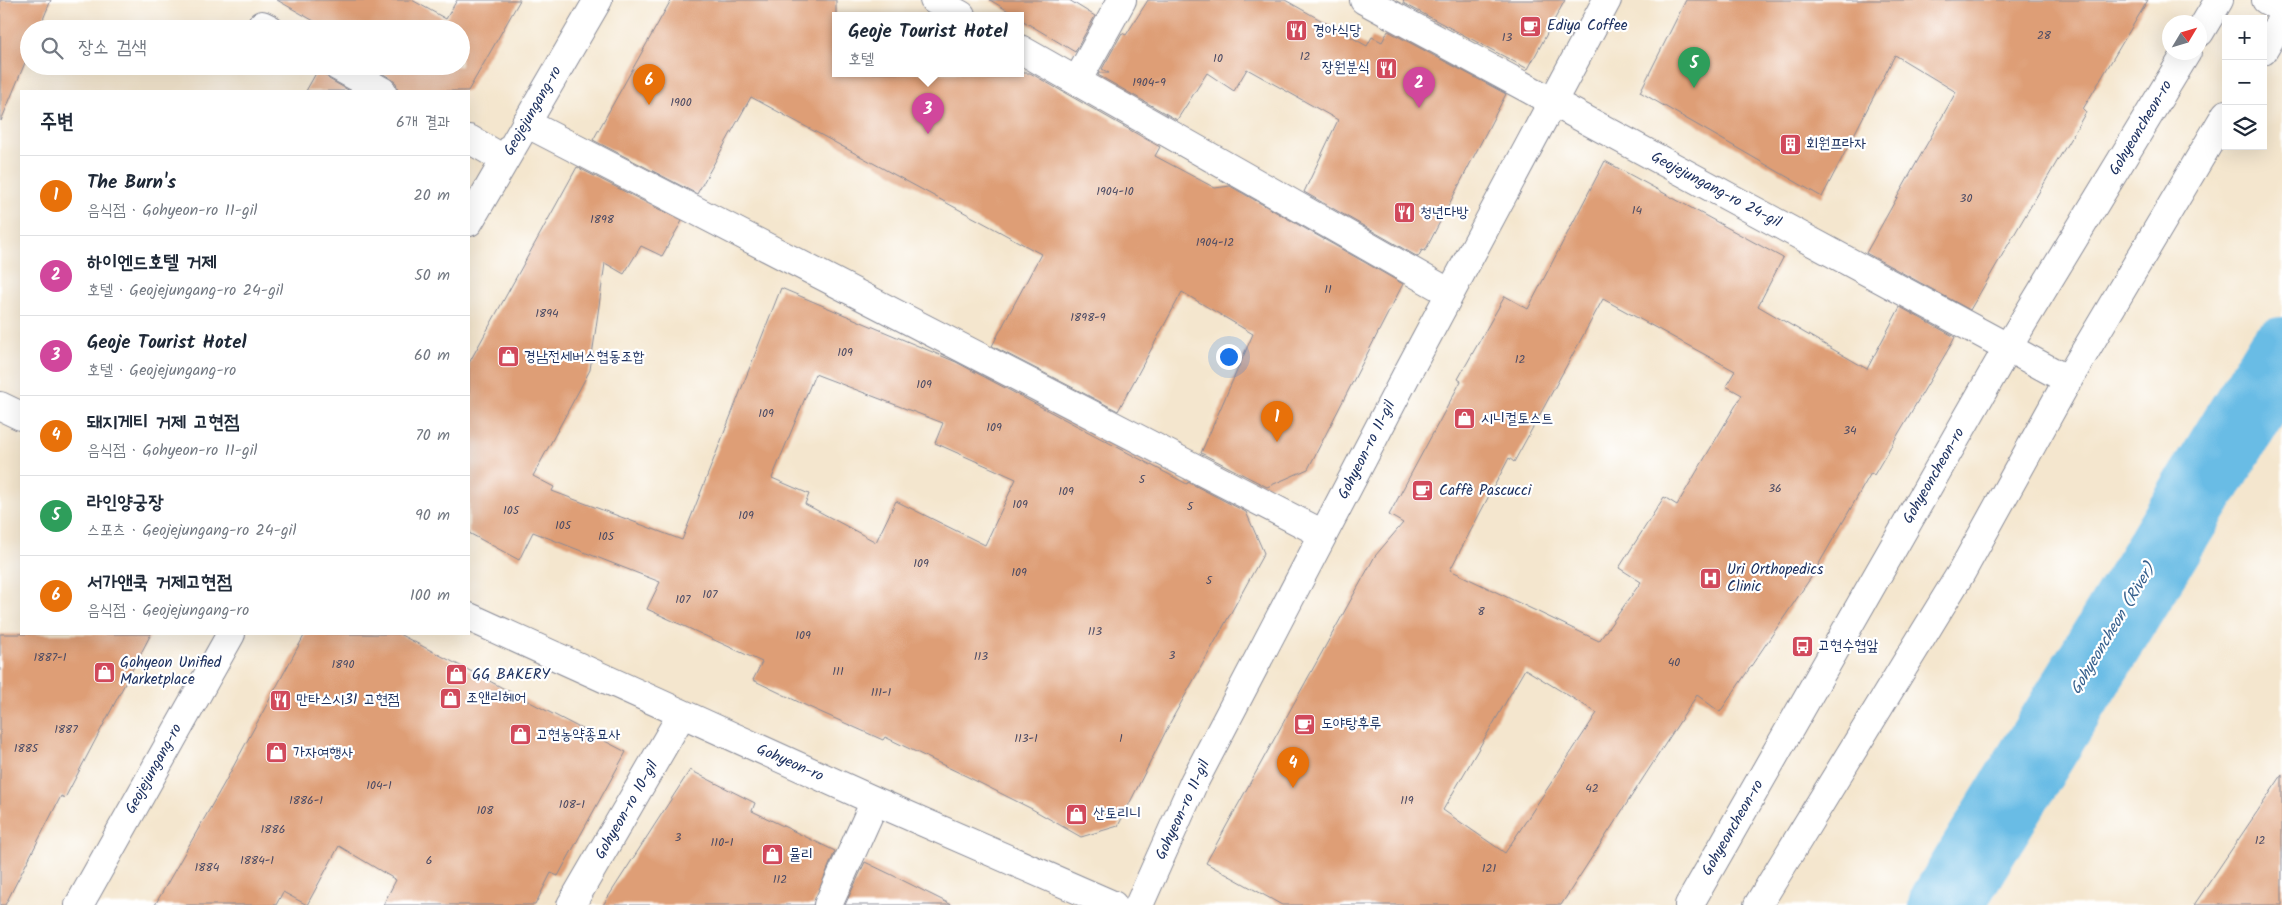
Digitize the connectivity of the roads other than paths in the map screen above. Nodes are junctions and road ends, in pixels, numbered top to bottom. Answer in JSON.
{"nodes":[{"id":1,"x":598,"y":0,"type":"edge"},
{"id":2,"x":934,"y":0,"type":"edge"},
{"id":3,"x":1122,"y":0,"type":"edge"},
{"id":4,"x":1364,"y":0,"type":"edge"},
{"id":5,"x":1607,"y":0,"type":"edge"},
{"id":6,"x":2219,"y":0,"type":"edge"},
{"id":7,"x":2266,"y":0,"type":"edge"},
{"id":8,"x":2282,"y":9,"type":"edge"},
{"id":9,"x":956,"y":12,"type":"edge"},
{"id":10,"x":2282,"y":19,"type":"edge"},
{"id":11,"x":2207,"y":20,"type":"edge"},
{"id":12,"x":2267,"y":44,"type":"edge"},
{"id":13,"x":1024,"y":51,"type":"edge"},
{"id":14,"x":2182,"y":60,"type":"edge"},
{"id":15,"x":353,"y":75,"type":"edge"},
{"id":16,"x":1077,"y":81,"type":"junction"},
{"id":17,"x":380,"y":90,"type":"edge"},
{"id":18,"x":1552,"y":102,"type":"junction"},
{"id":19,"x":2222,"y":121,"type":"edge"},
{"id":20,"x":526,"y":123,"type":"junction"},
{"id":21,"x":470,"y":140,"type":"edge"},
{"id":22,"x":504,"y":159,"type":"junction"},
{"id":23,"x":470,"y":220,"type":"edge"},
{"id":24,"x":1450,"y":293,"type":"junction"},
{"id":25,"x":2008,"y":347,"type":"junction"},
{"id":26,"x":2068,"y":380,"type":"junction"},
{"id":27,"x":0,"y":406,"type":"edge"},
{"id":28,"x":20,"y":416,"type":"edge"},
{"id":29,"x":1323,"y":534,"type":"junction"},
{"id":30,"x":470,"y":617,"type":"edge"},
{"id":31,"x":230,"y":635,"type":"edge"},
{"id":32,"x":682,"y":714,"type":"junction"},
{"id":33,"x":875,"y":801,"type":"junction"},
{"id":34,"x":78,"y":905,"type":"edge"},
{"id":35,"x":571,"y":905,"type":"edge"},
{"id":36,"x":828,"y":905,"type":"edge"},
{"id":37,"x":1113,"y":905,"type":"edge"},
{"id":38,"x":1139,"y":905,"type":"edge"},
{"id":39,"x":1689,"y":905,"type":"edge"},
{"id":40,"x":1758,"y":905,"type":"edge"}],
"edges":[{"from":1,"to":20,"type":"street","name":"Geojejungang-ro"},
{"from":2,"to":9,"type":"street"},
{"from":3,"to":16,"type":"street"},
{"from":4,"to":18,"type":"street","name":"Geojejungang-ro 24-gil"},
{"from":5,"to":18,"type":"street","name":"Gohyeon-ro 11-gil"},
{"from":6,"to":11,"type":"street"},
{"from":7,"to":8,"type":"street"},
{"from":10,"to":12,"type":"street"},
{"from":13,"to":16,"type":"street"},
{"from":14,"to":25,"type":"street","name":"Gohyeoncheon-ro"},
{"from":15,"to":17,"type":"street"},
{"from":16,"to":24,"type":"street"},
{"from":18,"to":24,"type":"street","name":"Gohyeon-ro 11-gil"},
{"from":18,"to":25,"type":"street","name":"Geojejungang-ro 24-gil"},
{"from":19,"to":26,"type":"street"},
{"from":20,"to":22,"type":"street","name":"Geojejungang-ro"},
{"from":20,"to":29,"type":"street"},
{"from":21,"to":22,"type":"street"},
{"from":22,"to":23,"type":"street","name":"Geojejungang-ro"},
{"from":24,"to":29,"type":"street","name":"Gohyeon-ro 11-gil"},
{"from":25,"to":26,"type":"street","name":"Geojejungang-ro 24-gil"},
{"from":25,"to":39,"type":"street","name":"Gohyeoncheon-ro"},
{"from":26,"to":40,"type":"street"},
{"from":27,"to":28,"type":"street"},
{"from":29,"to":38,"type":"street","name":"Gohyeon-ro 11-gil"},
{"from":30,"to":32,"type":"street","name":"Gohyeon-ro"},
{"from":31,"to":34,"type":"street","name":"Geojejungang-ro"},
{"from":32,"to":33,"type":"street","name":"Gohyeon-ro"},
{"from":32,"to":35,"type":"street","name":"Gohyeon-ro 10-gil"},
{"from":33,"to":36,"type":"street"},
{"from":33,"to":37,"type":"street","name":"Gohyeon-ro"}]}
